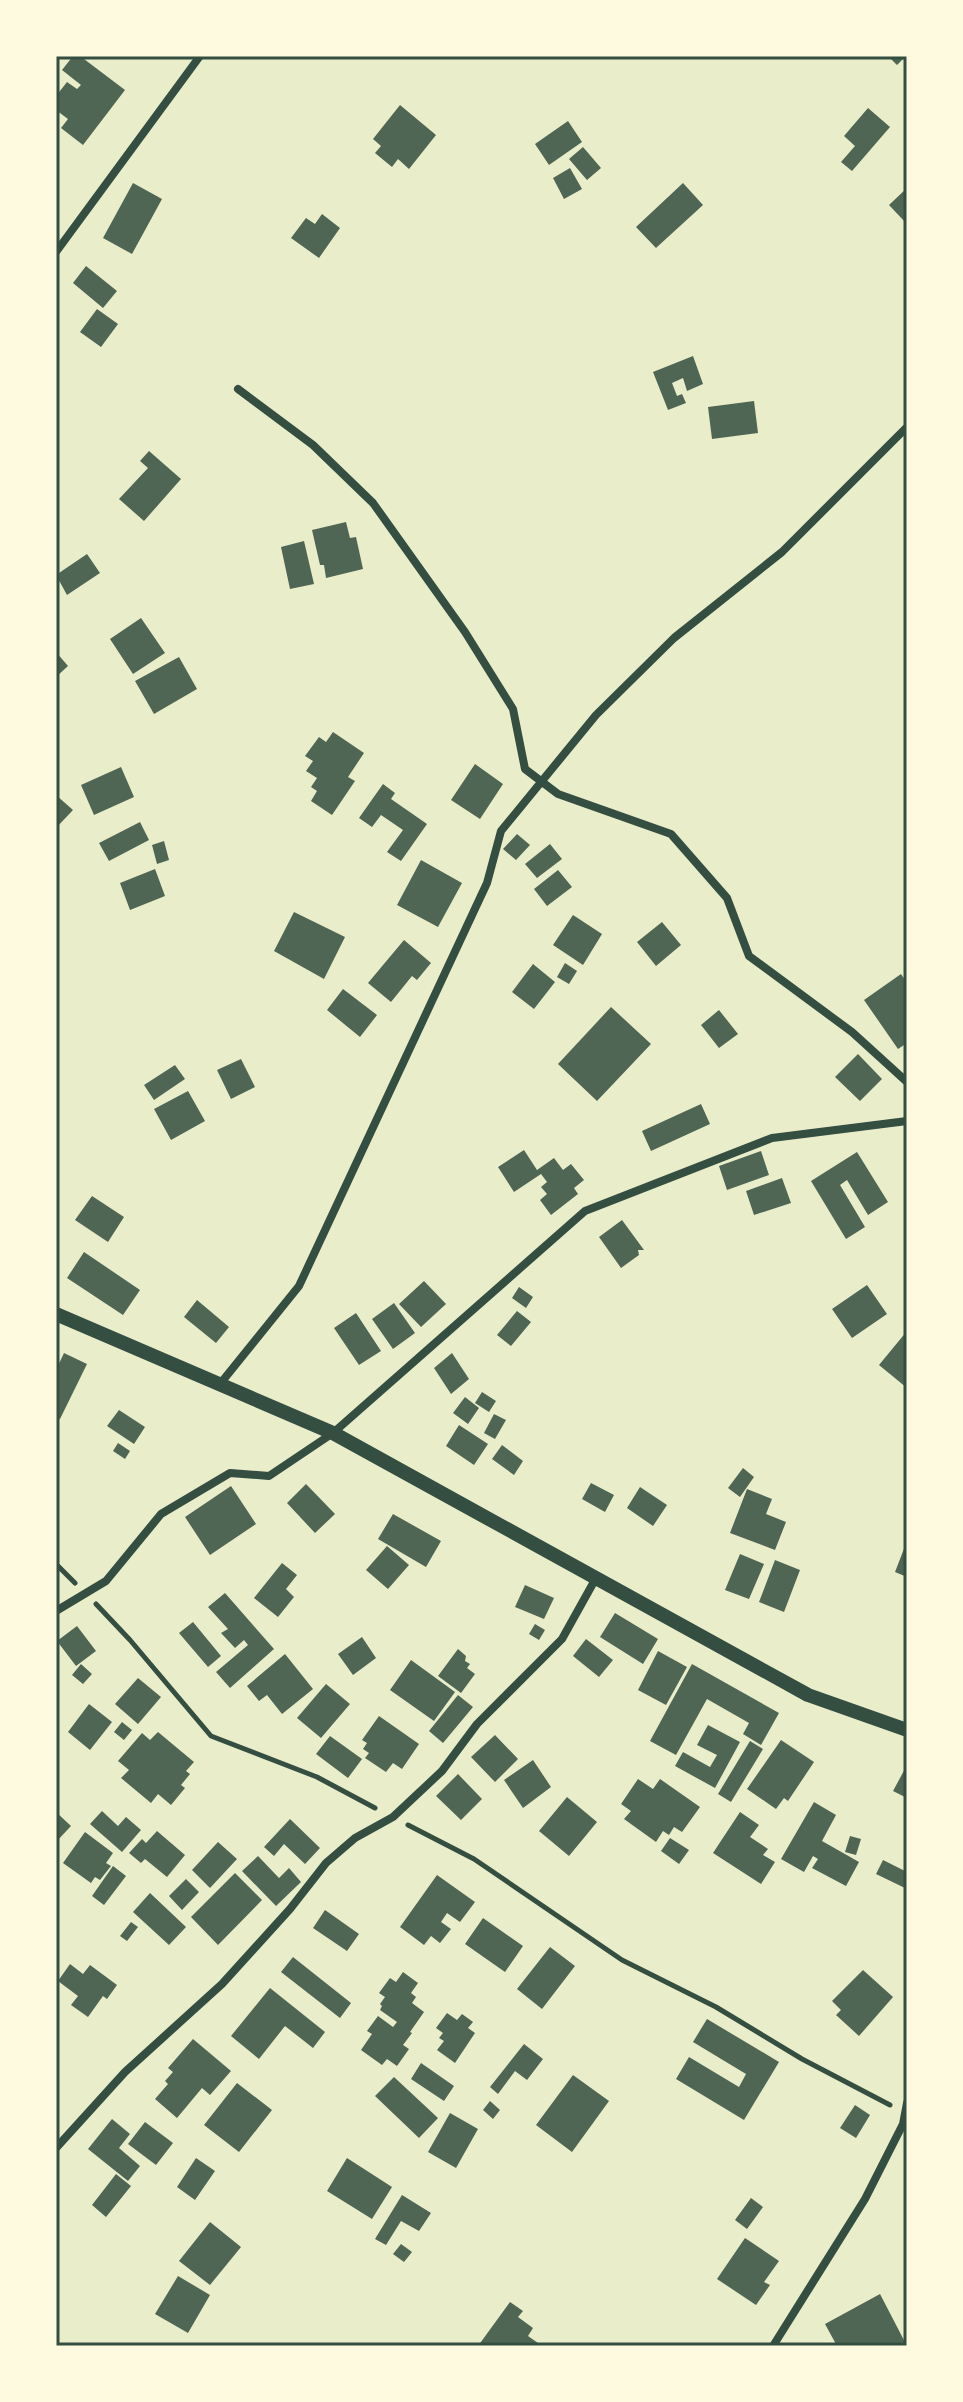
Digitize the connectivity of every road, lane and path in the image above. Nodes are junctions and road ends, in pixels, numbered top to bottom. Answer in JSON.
{"nodes":[{"id":1,"x":200,"y":56,"type":"edge"},
{"id":2,"x":60,"y":241,"type":"edge"},
{"id":3,"x":56,"y":252,"type":"edge"},
{"id":4,"x":238,"y":389,"type":"dead end"},
{"id":5,"x":907,"y":427,"type":"edge"},
{"id":6,"x":540,"y":781,"type":"junction"},
{"id":7,"x":907,"y":1082,"type":"edge"},
{"id":8,"x":907,"y":1121,"type":"edge"},
{"id":9,"x":56,"y":1314,"type":"edge"},
{"id":10,"x":220,"y":1384,"type":"junction"},
{"id":11,"x":333,"y":1433,"type":"junction"},
{"id":12,"x":56,"y":1564,"type":"edge"},
{"id":13,"x":596,"y":1578,"type":"junction"},
{"id":14,"x":86,"y":1593,"type":"junction"},
{"id":15,"x":56,"y":1611,"type":"edge"},
{"id":16,"x":907,"y":1730,"type":"edge"},
{"id":17,"x":393,"y":1817,"type":"junction"},
{"id":18,"x":907,"y":2103,"type":"edge"},
{"id":19,"x":905,"y":2113,"type":"junction"},
{"id":20,"x":56,"y":2148,"type":"edge"},
{"id":21,"x":773,"y":2346,"type":"edge"}],
"edges":[{"from":1,"to":2,"type":"street"},
{"from":2,"to":3,"type":"street"},
{"from":4,"to":6,"type":"street"},
{"from":5,"to":6,"type":"street"},
{"from":6,"to":7,"type":"street"},
{"from":6,"to":10,"type":"street"},
{"from":8,"to":11,"type":"street"},
{"from":9,"to":10,"type":"street"},
{"from":10,"to":11,"type":"street"},
{"from":11,"to":13,"type":"street"},
{"from":11,"to":14,"type":"street"},
{"from":12,"to":14,"type":"path"},
{"from":13,"to":16,"type":"street"},
{"from":13,"to":17,"type":"street"},
{"from":14,"to":15,"type":"street"},
{"from":14,"to":17,"type":"path"},
{"from":17,"to":19,"type":"path"},
{"from":17,"to":20,"type":"street"},
{"from":18,"to":19,"type":"street"},
{"from":19,"to":21,"type":"street"}]}
